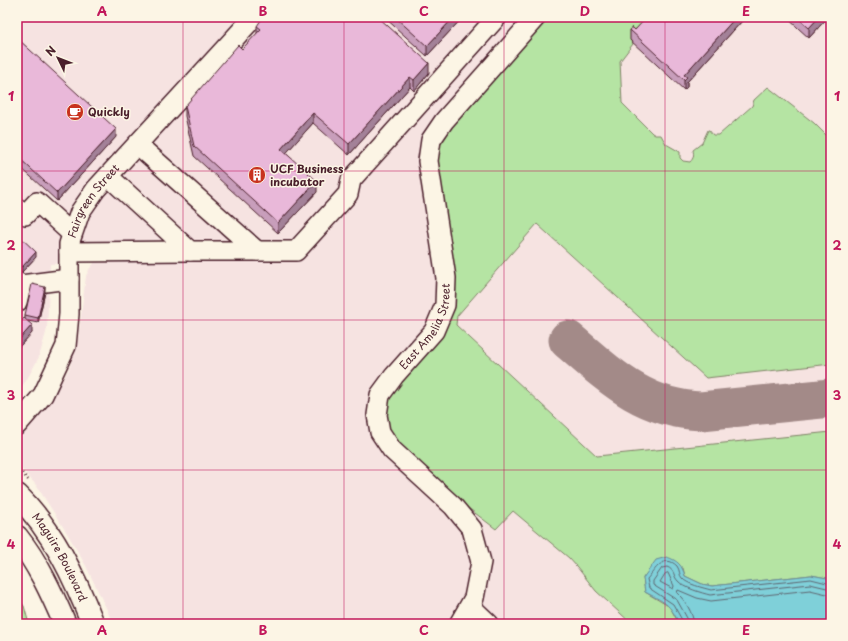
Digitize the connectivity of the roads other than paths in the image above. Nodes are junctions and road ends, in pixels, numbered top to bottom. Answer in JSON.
{"nodes":[{"id":1,"x":496,"y":17,"type":"edge"},
{"id":2,"x":536,"y":17,"type":"edge"},
{"id":3,"x":245,"y":20,"type":"edge"},
{"id":4,"x":138,"y":145,"type":"junction"},
{"id":5,"x":108,"y":176,"type":"junction"},
{"id":6,"x":17,"y":208,"type":"edge"},
{"id":7,"x":71,"y":243,"type":"junction"},
{"id":8,"x":190,"y":251,"type":"junction"},
{"id":9,"x":256,"y":251,"type":"junction"},
{"id":10,"x":69,"y":279,"type":"junction"},
{"id":11,"x":18,"y":290,"type":"edge"},
{"id":12,"x":17,"y":425,"type":"edge"},
{"id":13,"x":17,"y":495,"type":"edge"},
{"id":14,"x":17,"y":537,"type":"edge"},
{"id":15,"x":470,"y":606,"type":"junction"},
{"id":16,"x":65,"y":624,"type":"edge"},
{"id":17,"x":93,"y":624,"type":"edge"},
{"id":18,"x":459,"y":624,"type":"edge"},
{"id":19,"x":489,"y":624,"type":"edge"}],
"edges":[{"from":1,"to":9,"type":"street"},
{"from":2,"to":15,"type":"street","name":"East Amelia Street"},
{"from":3,"to":4,"type":"street","name":"Fairgreen Street"},
{"from":4,"to":5,"type":"street","name":"Fairgreen Street"},
{"from":4,"to":9,"type":"street"},
{"from":5,"to":7,"type":"street","name":"Fairgreen Street"},
{"from":5,"to":8,"type":"street"},
{"from":6,"to":7,"type":"street"},
{"from":7,"to":8,"type":"street"},
{"from":7,"to":10,"type":"street","name":"Fairgreen Street"},
{"from":8,"to":9,"type":"street"},
{"from":10,"to":11,"type":"street"},
{"from":10,"to":12,"type":"street","name":"Fairgreen Street"},
{"from":13,"to":17,"type":"main road","name":"Maguire Boulevard"},
{"from":14,"to":16,"type":"main road","name":"Maguire Boulevard"},
{"from":15,"to":18,"type":"street","name":"East Amelia Street"},
{"from":15,"to":19,"type":"street"}]}
